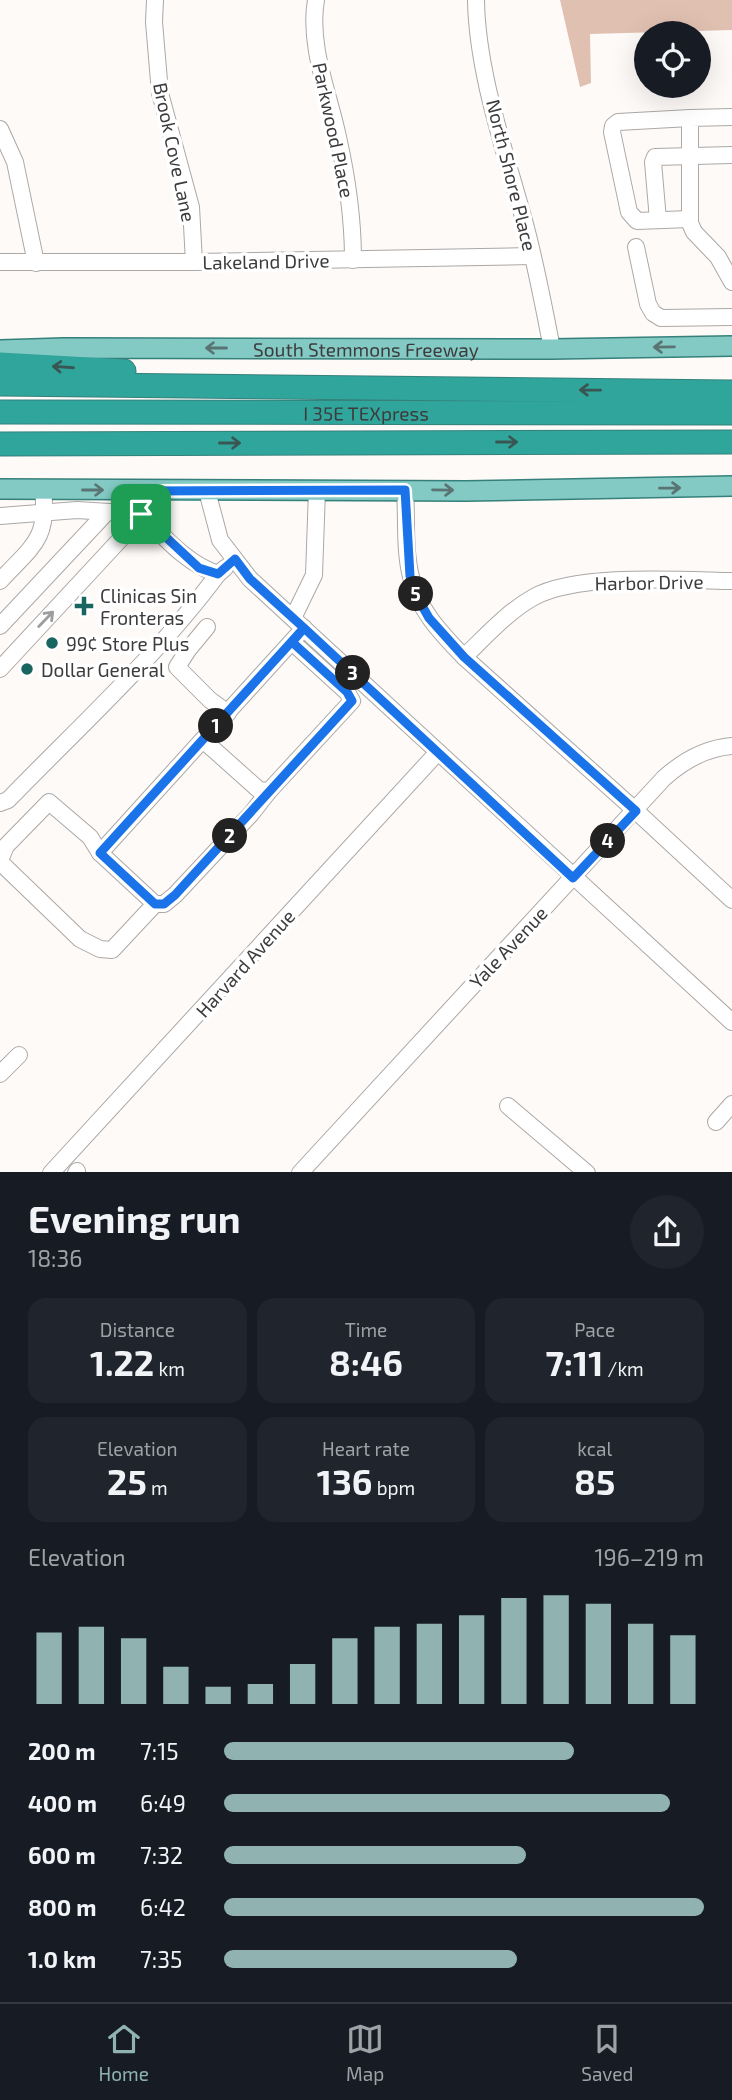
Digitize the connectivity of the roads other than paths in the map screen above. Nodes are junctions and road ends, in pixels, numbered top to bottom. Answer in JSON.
{"nodes":[{"id":1,"x":155,"y":0,"type":"edge"},
{"id":2,"x":316,"y":0,"type":"edge"},
{"id":3,"x":476,"y":0,"type":"edge"},
{"id":4,"x":732,"y":117,"type":"edge"},
{"id":5,"x":690,"y":118,"type":"junction"},
{"id":6,"x":0,"y":129,"type":"edge"},
{"id":7,"x":690,"y":155,"type":"junction"},
{"id":8,"x":732,"y":155,"type":"edge"},
{"id":9,"x":690,"y":219,"type":"junction"},
{"id":10,"x":658,"y":220,"type":"junction"},
{"id":11,"x":636,"y":247,"type":"dead end"},
{"id":12,"x":532,"y":256,"type":"junction"},
{"id":13,"x":353,"y":260,"type":"junction"},
{"id":14,"x":0,"y":262,"type":"edge"},
{"id":15,"x":36,"y":262,"type":"junction"},
{"id":16,"x":194,"y":262,"type":"junction"},
{"id":17,"x":732,"y":282,"type":"edge"},
{"id":18,"x":732,"y":317,"type":"edge"},
{"id":19,"x":732,"y":346,"type":"edge"},
{"id":20,"x":552,"y":349,"type":"junction"},
{"id":21,"x":0,"y":351,"type":"edge"},
{"id":22,"x":0,"y":364,"type":"edge"},
{"id":23,"x":0,"y":384,"type":"edge"},
{"id":24,"x":375,"y":387,"type":"junction"},
{"id":25,"x":732,"y":392,"type":"edge"},
{"id":26,"x":0,"y":412,"type":"edge"},
{"id":27,"x":732,"y":413,"type":"edge"},
{"id":28,"x":606,"y":442,"type":"junction"},
{"id":29,"x":732,"y":442,"type":"edge"},
{"id":30,"x":162,"y":443,"type":"junction"},
{"id":31,"x":0,"y":444,"type":"edge"},
{"id":32,"x":732,"y":448,"type":"edge"},
{"id":33,"x":0,"y":455,"type":"edge"},
{"id":34,"x":732,"y":486,"type":"edge"},
{"id":35,"x":0,"y":489,"type":"edge"},
{"id":36,"x":43,"y":490,"type":"junction"},
{"id":37,"x":317,"y":490,"type":"junction"},
{"id":38,"x":405,"y":490,"type":"junction"},
{"id":39,"x":145,"y":491,"type":"junction"},
{"id":40,"x":206,"y":491,"type":"junction"},
{"id":41,"x":107,"y":512,"type":"junction"},
{"id":42,"x":46,"y":514,"type":"junction"},
{"id":43,"x":141,"y":514,"type":"junction"},
{"id":44,"x":0,"y":516,"type":"edge"},
{"id":45,"x":235,"y":559,"type":"junction"},
{"id":46,"x":218,"y":574,"type":"junction"},
{"id":47,"x":0,"y":581,"type":"edge"},
{"id":48,"x":732,"y":581,"type":"edge"},
{"id":49,"x":299,"y":623,"type":"junction"},
{"id":50,"x":0,"y":626,"type":"edge"},
{"id":51,"x":207,"y":627,"type":"dead end"},
{"id":52,"x":292,"y":642,"type":"junction"},
{"id":53,"x":464,"y":657,"type":"junction"},
{"id":54,"x":0,"y":669,"type":"edge"},
{"id":55,"x":228,"y":713,"type":"junction"},
{"id":56,"x":203,"y":740,"type":"junction"},
{"id":57,"x":732,"y":746,"type":"edge"},
{"id":58,"x":438,"y":752,"type":"junction"},
{"id":59,"x":269,"y":791,"type":"junction"},
{"id":60,"x":0,"y":803,"type":"edge"},
{"id":61,"x":636,"y":811,"type":"junction"},
{"id":62,"x":100,"y":853,"type":"junction"},
{"id":63,"x":0,"y":861,"type":"edge"},
{"id":64,"x":573,"y":878,"type":"junction"},
{"id":65,"x":732,"y":900,"type":"edge"},
{"id":66,"x":155,"y":904,"type":"junction"},
{"id":67,"x":732,"y":1022,"type":"edge"},
{"id":68,"x":19,"y":1055,"type":"dead end"},
{"id":69,"x":0,"y":1074,"type":"edge"},
{"id":70,"x":732,"y":1104,"type":"edge"},
{"id":71,"x":508,"y":1106,"type":"dead end"},
{"id":72,"x":716,"y":1122,"type":"dead end"},
{"id":73,"x":65,"y":1171,"type":"edge"},
{"id":74,"x":300,"y":1172,"type":"edge"},
{"id":75,"x":587,"y":1172,"type":"edge"}],
"edges":[{"from":1,"to":16,"type":"street","name":"Brook Cove Lane"},
{"from":2,"to":13,"type":"street","name":"Parkwood Place"},
{"from":3,"to":12,"type":"street","name":"North Shore Place"},
{"from":4,"to":5,"type":"street"},
{"from":5,"to":7,"type":"street"},
{"from":5,"to":10,"type":"street"},
{"from":6,"to":15,"type":"street"},
{"from":7,"to":8,"type":"street"},
{"from":7,"to":9,"type":"street"},
{"from":7,"to":10,"type":"street"},
{"from":9,"to":10,"type":"street"},
{"from":9,"to":17,"type":"street"},
{"from":11,"to":18,"type":"street"},
{"from":12,"to":13,"type":"street","name":"Lakeland Drive"},
{"from":12,"to":20,"type":"street","name":"North Shore Place"},
{"from":13,"to":16,"type":"street","name":"Lakeland Drive"},
{"from":14,"to":15,"type":"street","name":"Lakeland Drive"},
{"from":15,"to":16,"type":"street","name":"Lakeland Drive"},
{"from":19,"to":20,"type":"main road","name":"South Stemmons Freeway","one_way":true},
{"from":20,"to":21,"type":"main road","name":"South Stemmons Freeway","one_way":true},
{"from":24,"to":22,"type":"highway","one_way":true},
{"from":23,"to":24,"type":"highway","name":"South Stemmons Freeway"},
{"from":25,"to":24,"type":"highway","name":"South Stemmons Freeway","one_way":true},
{"from":26,"to":27,"type":"highway","name":"I 35E TEXpress"},
{"from":28,"to":29,"type":"highway"},
{"from":30,"to":28,"type":"highway","one_way":true},
{"from":28,"to":32,"type":"highway"},
{"from":30,"to":31,"type":"highway"},
{"from":30,"to":33,"type":"highway"},
{"from":38,"to":34,"type":"main road","one_way":true},
{"from":35,"to":36,"type":"main road"},
{"from":36,"to":39,"type":"main road","one_way":true},
{"from":36,"to":42,"type":"street"},
{"from":37,"to":38,"type":"main road"},
{"from":37,"to":40,"type":"main road"},
{"from":37,"to":49,"type":"street"},
{"from":38,"to":53,"type":"street"},
{"from":39,"to":40,"type":"main road"},
{"from":39,"to":43,"type":"street"},
{"from":40,"to":45,"type":"street"},
{"from":41,"to":42,"type":"street"},
{"from":41,"to":43,"type":"street"},
{"from":41,"to":50,"type":"street"},
{"from":42,"to":44,"type":"street"},
{"from":42,"to":47,"type":"street"},
{"from":43,"to":46,"type":"street"},
{"from":54,"to":43,"type":"street","one_way":true},
{"from":45,"to":46,"type":"street"},
{"from":45,"to":49,"type":"street"},
{"from":46,"to":60,"type":"street"},
{"from":48,"to":53,"type":"street","name":"Harbor Drive"},
{"from":49,"to":52,"type":"street"},
{"from":49,"to":58,"type":"street"},
{"from":51,"to":55,"type":"street"},
{"from":52,"to":55,"type":"street"},
{"from":52,"to":59,"type":"street"},
{"from":53,"to":61,"type":"street"},
{"from":55,"to":56,"type":"street"},
{"from":56,"to":59,"type":"street"},
{"from":56,"to":62,"type":"street"},
{"from":57,"to":61,"type":"street","name":"Yale Avenue"},
{"from":58,"to":64,"type":"street"},
{"from":58,"to":73,"type":"street","name":"Harvard Avenue"},
{"from":59,"to":66,"type":"street"},
{"from":61,"to":64,"type":"street","name":"Yale Avenue"},
{"from":61,"to":65,"type":"street"},
{"from":62,"to":63,"type":"street"},
{"from":62,"to":66,"type":"street"},
{"from":63,"to":66,"type":"street"},
{"from":64,"to":67,"type":"street"},
{"from":64,"to":74,"type":"street","name":"Yale Avenue"},
{"from":68,"to":69,"type":"street"},
{"from":70,"to":72,"type":"street"},
{"from":71,"to":75,"type":"street"}]}
